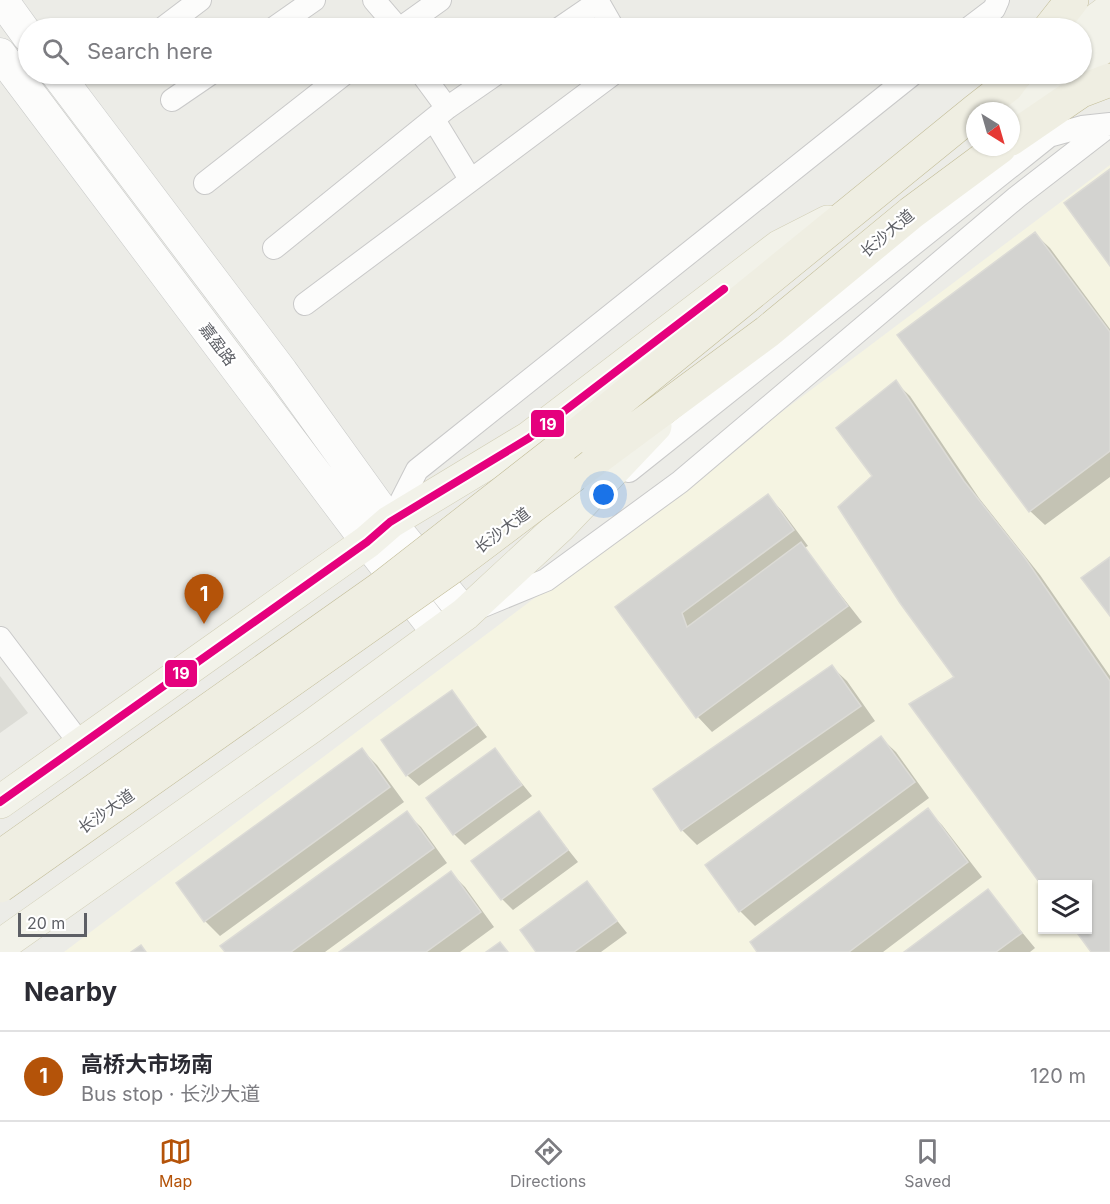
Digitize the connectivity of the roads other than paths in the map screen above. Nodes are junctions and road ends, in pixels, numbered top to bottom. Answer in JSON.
{"nodes":[{"id":1,"x":2,"y":0,"type":"edge"},
{"id":2,"x":200,"y":0,"type":"edge"},
{"id":3,"x":314,"y":0,"type":"edge"},
{"id":4,"x":374,"y":0,"type":"edge"},
{"id":5,"x":440,"y":0,"type":"edge"},
{"id":6,"x":998,"y":0,"type":"edge"},
{"id":7,"x":1072,"y":0,"type":"edge"},
{"id":8,"x":597,"y":1,"type":"edge"},
{"id":9,"x":1110,"y":10,"type":"edge"},
{"id":10,"x":176,"y":18,"type":"edge"},
{"id":11,"x":288,"y":18,"type":"edge"},
{"id":12,"x":390,"y":18,"type":"edge"},
{"id":13,"x":414,"y":18,"type":"edge"},
{"id":14,"x":574,"y":18,"type":"edge"},
{"id":15,"x":607,"y":18,"type":"edge"},
{"id":16,"x":982,"y":18,"type":"edge"},
{"id":17,"x":1058,"y":18,"type":"edge"},
{"id":18,"x":18,"y":22,"type":"edge"},
{"id":19,"x":1092,"y":24,"type":"edge"},
{"id":20,"x":1110,"y":42,"type":"edge"},
{"id":21,"x":0,"y":54,"type":"edge"},
{"id":22,"x":1092,"y":67,"type":"edge"},
{"id":23,"x":18,"y":77,"type":"edge"},
{"id":24,"x":24,"y":84,"type":"edge"},
{"id":25,"x":65,"y":84,"type":"edge"},
{"id":26,"x":195,"y":84,"type":"edge"},
{"id":27,"x":331,"y":84,"type":"edge"},
{"id":28,"x":427,"y":84,"type":"edge"},
{"id":29,"x":482,"y":84,"type":"edge"},
{"id":30,"x":599,"y":84,"type":"edge"},
{"id":31,"x":900,"y":84,"type":"edge"},
{"id":32,"x":1008,"y":84,"type":"edge"},
{"id":33,"x":1073,"y":84,"type":"edge"},
{"id":34,"x":1077,"y":84,"type":"edge"},
{"id":35,"x":172,"y":100,"type":"dead end"},
{"id":36,"x":986,"y":102,"type":"edge"},
{"id":37,"x":441,"y":114,"type":"junction"},
{"id":38,"x":1020,"y":116,"type":"edge"},
{"id":39,"x":966,"y":118,"type":"edge"},
{"id":40,"x":1110,"y":125,"type":"edge"},
{"id":41,"x":1020,"y":131,"type":"edge"},
{"id":42,"x":975,"y":156,"type":"edge"},
{"id":43,"x":990,"y":156,"type":"edge"},
{"id":44,"x":470,"y":179,"type":"junction"},
{"id":45,"x":205,"y":183,"type":"dead end"},
{"id":46,"x":853,"y":209,"type":"junction"},
{"id":47,"x":912,"y":229,"type":"junction"},
{"id":48,"x":274,"y":248,"type":"dead end"},
{"id":49,"x":305,"y":304,"type":"dead end"},
{"id":50,"x":701,"y":381,"type":"junction"},
{"id":51,"x":560,"y":526,"type":"junction"},
{"id":52,"x":379,"y":532,"type":"junction"},
{"id":53,"x":465,"y":614,"type":"junction"},
{"id":54,"x":438,"y":633,"type":"junction"},
{"id":55,"x":0,"y":638,"type":"edge"},
{"id":56,"x":82,"y":746,"type":"junction"},
{"id":57,"x":0,"y":802,"type":"edge"},
{"id":58,"x":0,"y":857,"type":"edge"},
{"id":59,"x":0,"y":886,"type":"edge"},
{"id":60,"x":0,"y":946,"type":"edge"}],
"edges":[{"from":1,"to":18,"type":"street"},
{"from":2,"to":10,"type":"street"},
{"from":3,"to":11,"type":"street"},
{"from":4,"to":12,"type":"street"},
{"from":5,"to":13,"type":"street"},
{"from":6,"to":16,"type":"street"},
{"from":7,"to":17,"type":"highway"},
{"from":8,"to":14,"type":"street"},
{"from":8,"to":15,"type":"street"},
{"from":9,"to":19,"type":"main road"},
{"from":20,"to":22,"type":"main road"},
{"from":21,"to":23,"type":"street","name":"嘉盈路"},
{"from":24,"to":52,"type":"street","name":"嘉盈路"},
{"from":25,"to":52,"type":"street","name":"嘉盈路"},
{"from":26,"to":35,"type":"street"},
{"from":27,"to":45,"type":"street"},
{"from":28,"to":37,"type":"street"},
{"from":29,"to":37,"type":"street"},
{"from":30,"to":44,"type":"street"},
{"from":31,"to":52,"type":"street"},
{"from":32,"to":36,"type":"highway","name":"长沙大道"},
{"from":33,"to":38,"type":"main road"},
{"from":34,"to":41,"type":"highway"},
{"from":37,"to":44,"type":"street"},
{"from":37,"to":48,"type":"street"},
{"from":39,"to":46,"type":"highway","name":"长沙大道"},
{"from":40,"to":47,"type":"street"},
{"from":40,"to":53,"type":"street"},
{"from":42,"to":47,"type":"main road","name":"长沙大道"},
{"from":43,"to":47,"type":"highway"},
{"from":44,"to":49,"type":"street"},
{"from":46,"to":52,"type":"main road"},
{"from":46,"to":58,"type":"highway","name":"长沙大道","bridge":true},
{"from":47,"to":50,"type":"highway","name":"长沙大道"},
{"from":47,"to":51,"type":"street"},
{"from":50,"to":51,"type":"main road"},
{"from":50,"to":59,"type":"highway","name":"长沙大道","bridge":true},
{"from":51,"to":53,"type":"main road"},
{"from":52,"to":53,"type":"street","name":"嘉盈路"},
{"from":52,"to":54,"type":"street","name":"嘉盈路"},
{"from":52,"to":56,"type":"main road"},
{"from":53,"to":54,"type":"main road"},
{"from":54,"to":60,"type":"main road"},
{"from":55,"to":56,"type":"street"},
{"from":56,"to":57,"type":"main road"}]}
